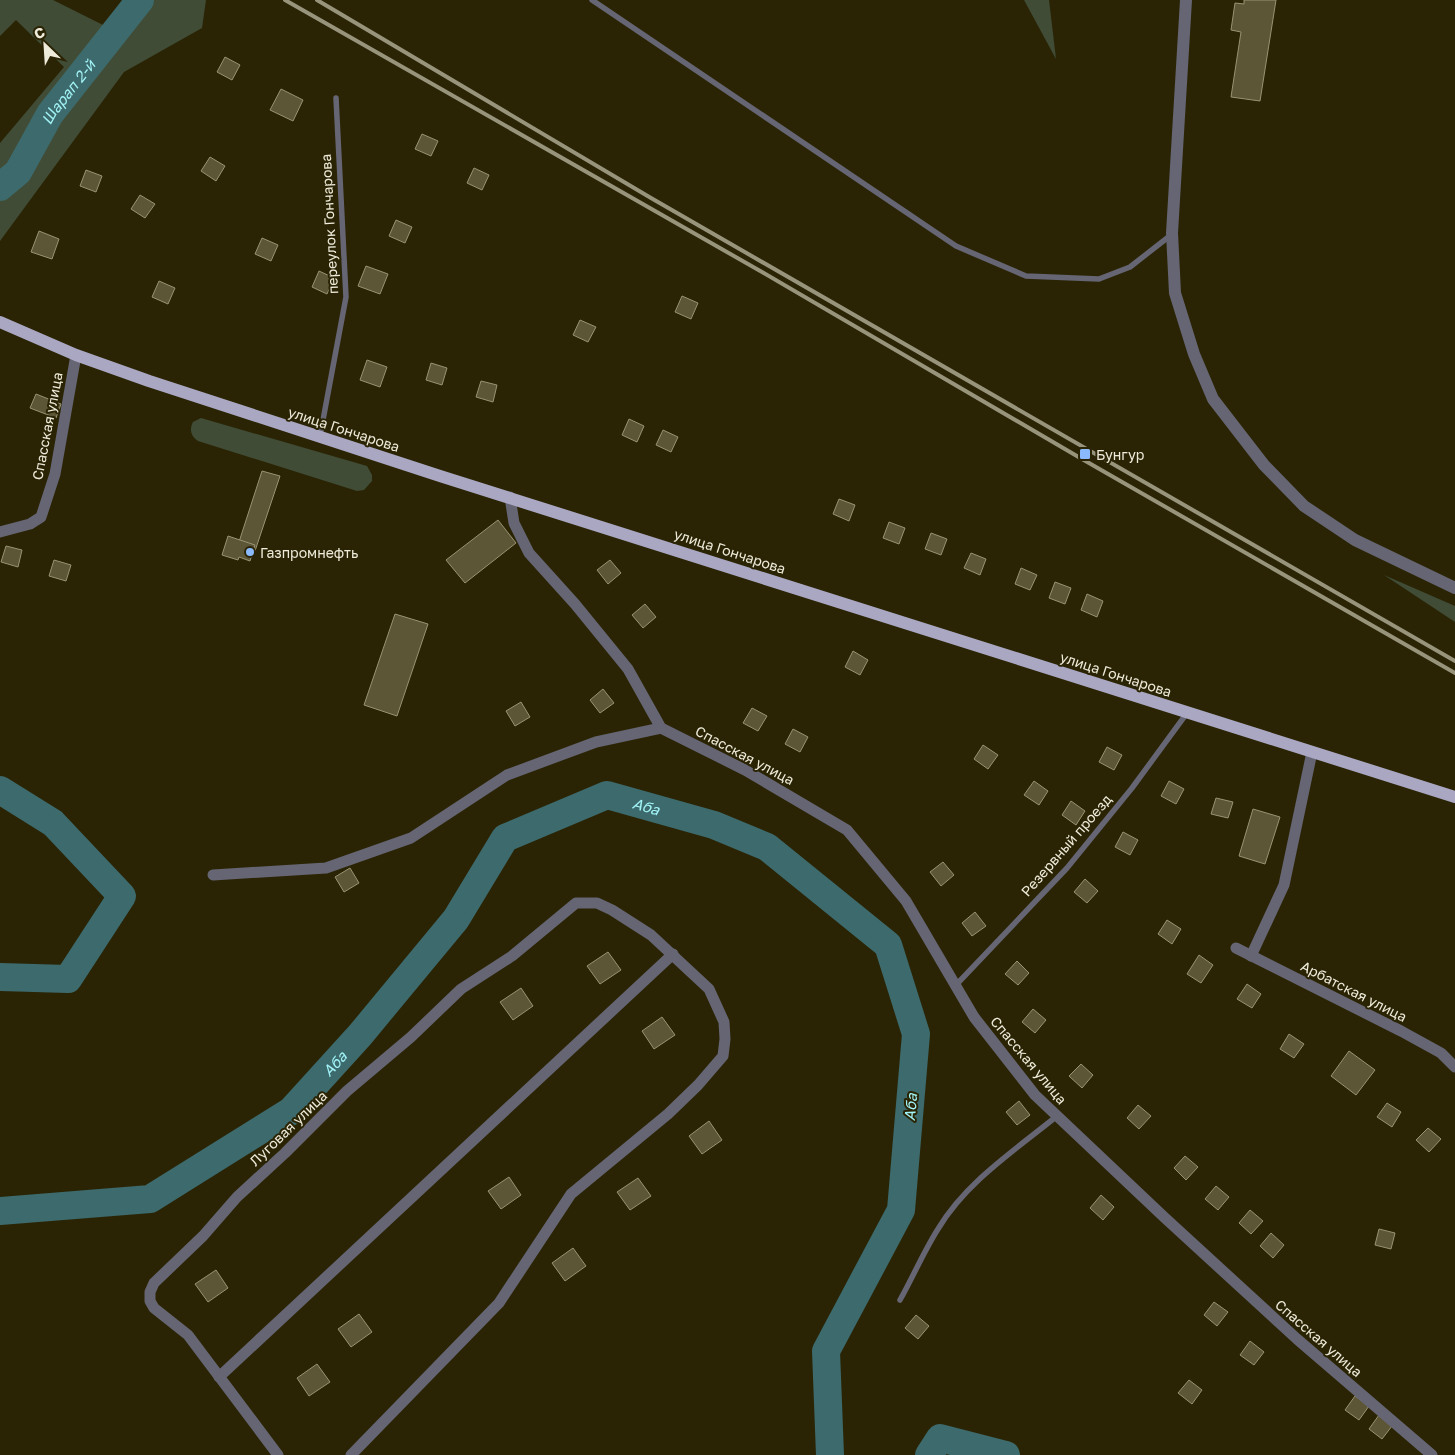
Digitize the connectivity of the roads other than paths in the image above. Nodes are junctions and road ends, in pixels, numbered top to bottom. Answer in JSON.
{"nodes":[{"id":1,"x":592,"y":0,"type":"edge"},
{"id":2,"x":1186,"y":0,"type":"edge"},
{"id":3,"x":336,"y":98,"type":"dead end"},
{"id":4,"x":1172,"y":234,"type":"junction"},
{"id":5,"x":0,"y":322,"type":"edge"},
{"id":6,"x":76,"y":355,"type":"junction"},
{"id":7,"x":320,"y":436,"type":"junction"},
{"id":8,"x":510,"y":497,"type":"junction"},
{"id":9,"x":0,"y":532,"type":"edge"},
{"id":10,"x":1455,"y":588,"type":"edge"},
{"id":11,"x":1187,"y":713,"type":"junction"},
{"id":12,"x":661,"y":728,"type":"junction"},
{"id":13,"x":1312,"y":752,"type":"junction"},
{"id":14,"x":1455,"y":798,"type":"edge"},
{"id":15,"x":212,"y":875,"type":"dead end"},
{"id":16,"x":1236,"y":948,"type":"dead end"},
{"id":17,"x":673,"y":954,"type":"junction"},
{"id":18,"x":1251,"y":956,"type":"junction"},
{"id":19,"x":955,"y":986,"type":"junction"},
{"id":20,"x":1455,"y":1067,"type":"edge"},
{"id":21,"x":1056,"y":1116,"type":"junction"},
{"id":22,"x":900,"y":1300,"type":"dead end"},
{"id":23,"x":219,"y":1377,"type":"junction"},
{"id":24,"x":278,"y":1455,"type":"edge"},
{"id":25,"x":351,"y":1455,"type":"edge"},
{"id":26,"x":1432,"y":1455,"type":"edge"}],
"edges":[{"from":1,"to":4,"type":"lane"},
{"from":2,"to":4,"type":"street"},
{"from":3,"to":7,"type":"lane","name":"переулок Гончарова"},
{"from":4,"to":10,"type":"street"},
{"from":5,"to":6,"type":"main road","name":"улица Гончарова"},
{"from":6,"to":7,"type":"main road","name":"улица Гончарова"},
{"from":6,"to":9,"type":"street","name":"Спасская улица"},
{"from":7,"to":8,"type":"main road","name":"улица Гончарова"},
{"from":8,"to":11,"type":"main road","name":"улица Гончарова"},
{"from":8,"to":12,"type":"street"},
{"from":11,"to":13,"type":"main road","name":"улица Гончарова"},
{"from":11,"to":19,"type":"lane","name":"Резервный проезд"},
{"from":12,"to":15,"type":"street"},
{"from":12,"to":19,"type":"street","name":"Спасская улица"},
{"from":13,"to":14,"type":"main road","name":"улица Гончарова"},
{"from":13,"to":18,"type":"street"},
{"from":16,"to":18,"type":"street","name":"Арбатская улица"},
{"from":17,"to":23,"type":"street"},
{"from":17,"to":23,"type":"street","name":"Луговая улица"},
{"from":17,"to":25,"type":"street","name":"Луговая улица"},
{"from":18,"to":20,"type":"street","name":"Арбатская улица"},
{"from":19,"to":21,"type":"street","name":"Спасская улица"},
{"from":21,"to":22,"type":"lane"},
{"from":21,"to":26,"type":"street","name":"Спасская улица"},
{"from":23,"to":24,"type":"street","name":"Луговая улица"}]}
